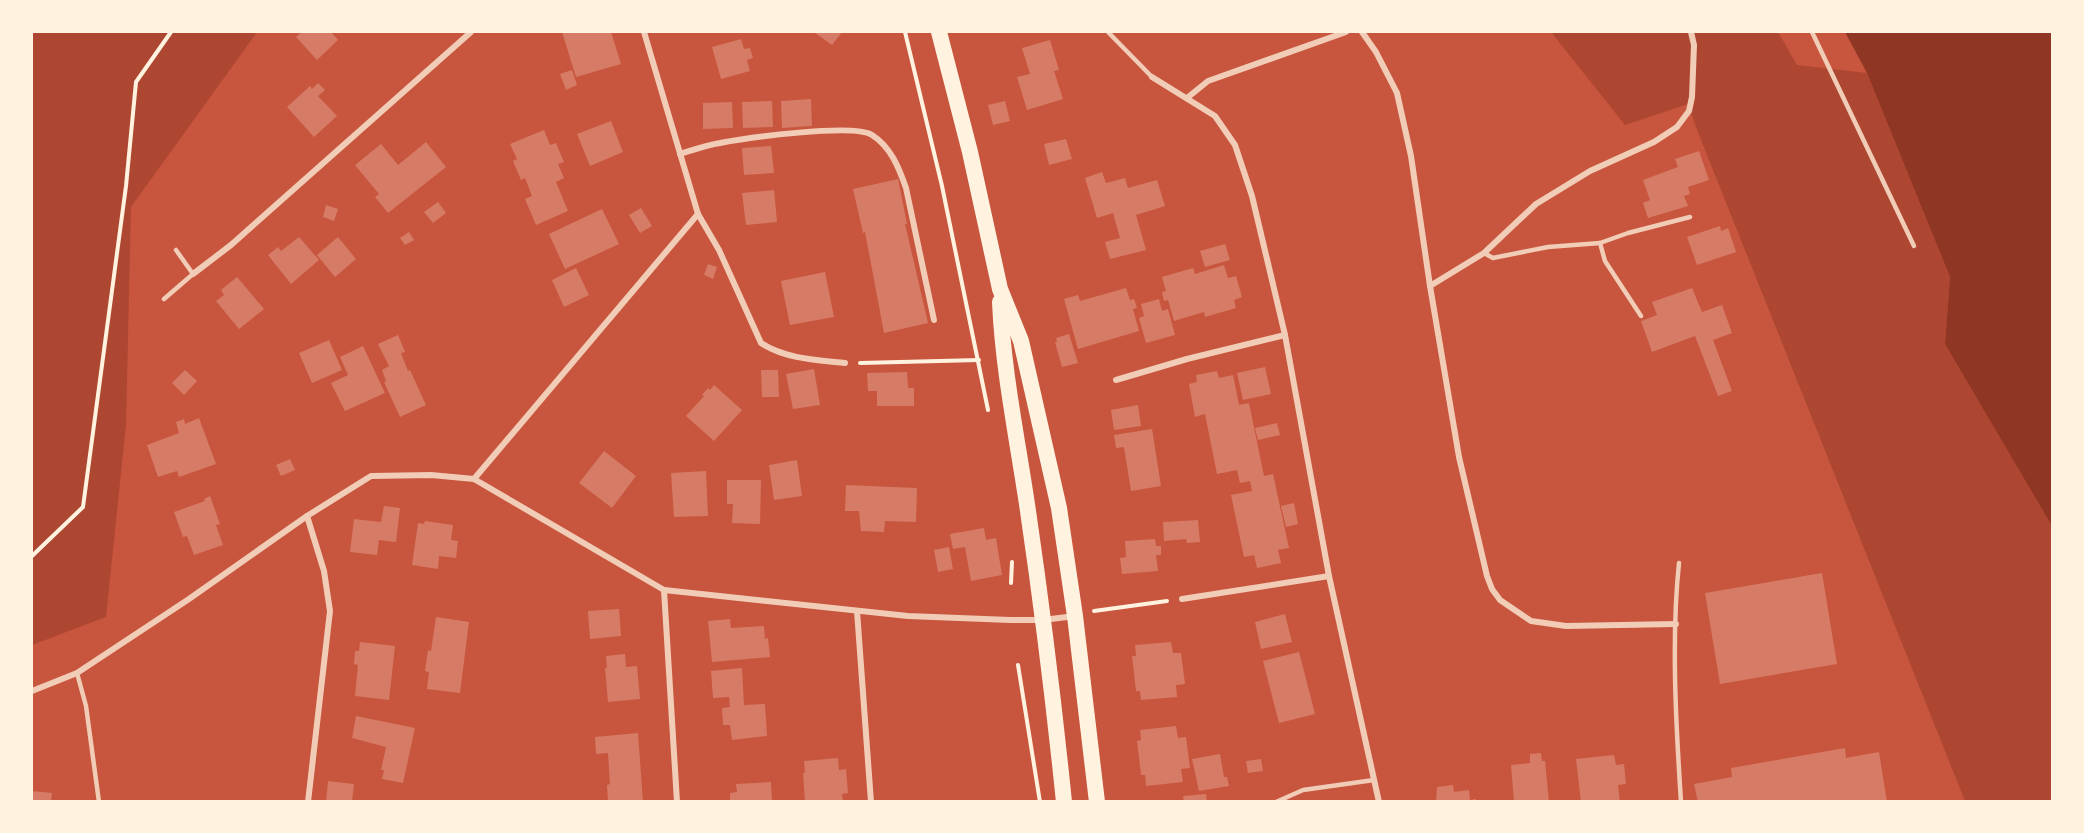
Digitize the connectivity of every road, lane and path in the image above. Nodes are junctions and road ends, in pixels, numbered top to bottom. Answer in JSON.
{"nodes":[{"id":1,"x":171,"y":32,"type":"edge"},
{"id":2,"x":471,"y":32,"type":"edge"},
{"id":3,"x":644,"y":32,"type":"edge"},
{"id":4,"x":905,"y":32,"type":"edge"},
{"id":5,"x":939,"y":32,"type":"edge"},
{"id":6,"x":1108,"y":32,"type":"edge"},
{"id":7,"x":1346,"y":32,"type":"edge"},
{"id":8,"x":1362,"y":32,"type":"edge"},
{"id":9,"x":1691,"y":32,"type":"edge"},
{"id":10,"x":1812,"y":32,"type":"edge"},
{"id":11,"x":1152,"y":77,"type":"joint"},
{"id":12,"x":1187,"y":98,"type":"junction"},
{"id":13,"x":680,"y":154,"type":"junction"},
{"id":14,"x":698,"y":214,"type":"junction"},
{"id":15,"x":1690,"y":217,"type":"dead end"},
{"id":16,"x":1599,"y":243,"type":"junction"},
{"id":17,"x":1914,"y":246,"type":"dead end"},
{"id":18,"x":176,"y":250,"type":"dead end"},
{"id":19,"x":1484,"y":253,"type":"junction"},
{"id":20,"x":193,"y":274,"type":"junction"},
{"id":21,"x":1430,"y":286,"type":"junction"},
{"id":22,"x":1000,"y":290,"type":"junction"},
{"id":23,"x":164,"y":299,"type":"dead end"},
{"id":24,"x":1641,"y":316,"type":"dead end"},
{"id":25,"x":934,"y":320,"type":"dead end"},
{"id":26,"x":1285,"y":335,"type":"junction"},
{"id":27,"x":979,"y":360,"type":"junction"},
{"id":28,"x":845,"y":363,"type":"joint"},
{"id":29,"x":1116,"y":380,"type":"dead end"},
{"id":30,"x":989,"y":416,"type":"dead end"},
{"id":31,"x":474,"y":479,"type":"junction"},
{"id":32,"x":307,"y":516,"type":"junction"},
{"id":33,"x":32,"y":556,"type":"edge"},
{"id":34,"x":1012,"y":558,"type":"dead end"},
{"id":35,"x":1679,"y":563,"type":"dead end"},
{"id":36,"x":1329,"y":576,"type":"junction"},
{"id":37,"x":1011,"y":583,"type":"dead end"},
{"id":38,"x":664,"y":590,"type":"junction"},
{"id":39,"x":1182,"y":599,"type":"joint"},
{"id":40,"x":857,"y":611,"type":"junction"},
{"id":41,"x":1081,"y":614,"type":"junction"},
{"id":42,"x":1042,"y":620,"type":"junction"},
{"id":43,"x":1676,"y":624,"type":"junction"},
{"id":44,"x":1018,"y":665,"type":"dead end"},
{"id":45,"x":77,"y":673,"type":"junction"},
{"id":46,"x":32,"y":691,"type":"edge"},
{"id":47,"x":1374,"y":780,"type":"junction"},
{"id":48,"x":99,"y":801,"type":"edge"},
{"id":49,"x":308,"y":801,"type":"edge"},
{"id":50,"x":677,"y":801,"type":"edge"},
{"id":51,"x":871,"y":801,"type":"edge"},
{"id":52,"x":1040,"y":801,"type":"edge"},
{"id":53,"x":1064,"y":801,"type":"edge"},
{"id":54,"x":1097,"y":801,"type":"edge"},
{"id":55,"x":1275,"y":801,"type":"edge"},
{"id":56,"x":1379,"y":801,"type":"edge"},
{"id":57,"x":1681,"y":801,"type":"edge"}],
"edges":[{"from":1,"to":33,"type":"path"},
{"from":2,"to":20,"type":"street"},
{"from":3,"to":13,"type":"street"},
{"from":4,"to":27,"type":"path"},
{"from":5,"to":22,"type":"highway"},
{"from":6,"to":11,"type":"lane"},
{"from":7,"to":12,"type":"street"},
{"from":8,"to":21,"type":"street"},
{"from":9,"to":19,"type":"street"},
{"from":10,"to":17,"type":"lane"},
{"from":11,"to":12,"type":"street"},
{"from":12,"to":26,"type":"street"},
{"from":13,"to":14,"type":"street"},
{"from":13,"to":25,"type":"street"},
{"from":14,"to":28,"type":"street"},
{"from":14,"to":31,"type":"street"},
{"from":15,"to":16,"type":"lane"},
{"from":16,"to":19,"type":"lane"},
{"from":16,"to":24,"type":"lane"},
{"from":18,"to":20,"type":"lane"},
{"from":19,"to":21,"type":"street"},
{"from":20,"to":23,"type":"lane"},
{"from":21,"to":43,"type":"street"},
{"from":22,"to":41,"type":"highway"},
{"from":22,"to":42,"type":"highway"},
{"from":26,"to":29,"type":"street"},
{"from":26,"to":36,"type":"street"},
{"from":27,"to":28,"type":"path"},
{"from":27,"to":30,"type":"path"},
{"from":31,"to":32,"type":"street"},
{"from":31,"to":38,"type":"street"},
{"from":32,"to":45,"type":"street"},
{"from":32,"to":49,"type":"street"},
{"from":34,"to":37,"type":"path"},
{"from":35,"to":43,"type":"lane"},
{"from":36,"to":39,"type":"street"},
{"from":36,"to":47,"type":"street"},
{"from":38,"to":40,"type":"street"},
{"from":38,"to":50,"type":"street"},
{"from":39,"to":41,"type":"path"},
{"from":40,"to":42,"type":"street"},
{"from":40,"to":51,"type":"street"},
{"from":41,"to":42,"type":"street"},
{"from":41,"to":54,"type":"highway"},
{"from":42,"to":53,"type":"highway"},
{"from":43,"to":57,"type":"lane"},
{"from":44,"to":52,"type":"path"},
{"from":45,"to":46,"type":"street"},
{"from":45,"to":48,"type":"lane"},
{"from":47,"to":55,"type":"lane"},
{"from":47,"to":56,"type":"street"}]}
